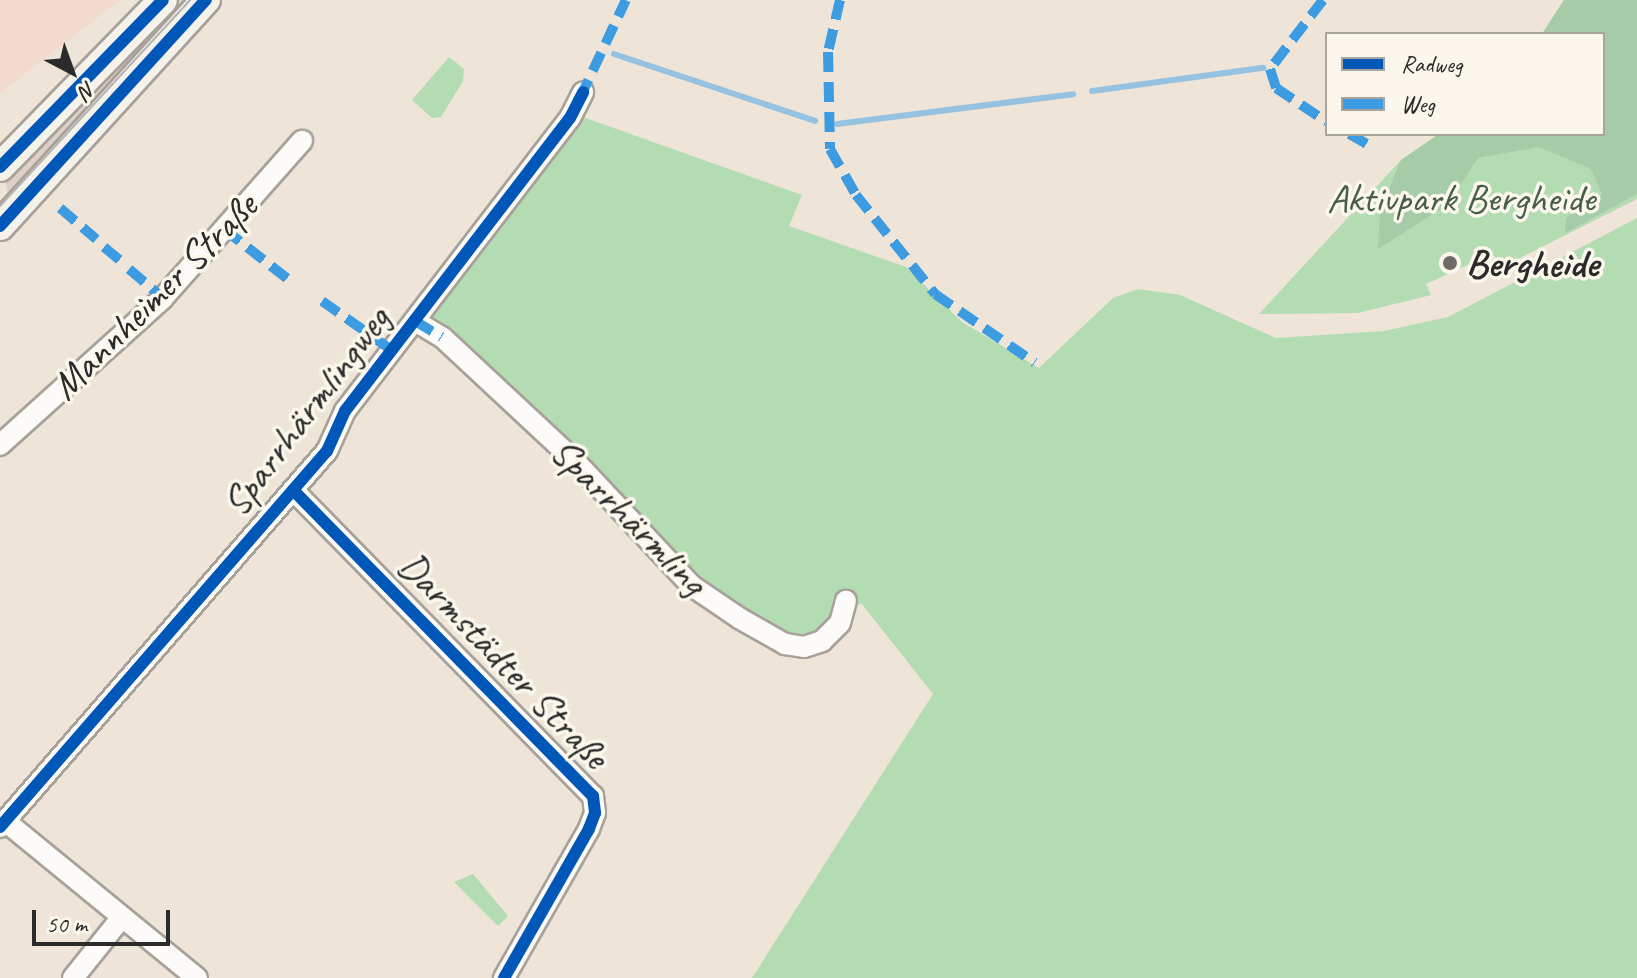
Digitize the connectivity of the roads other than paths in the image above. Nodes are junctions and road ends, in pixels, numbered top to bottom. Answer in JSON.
{"nodes":[{"id":1,"x":163,"y":0,"type":"edge"},
{"id":2,"x":206,"y":0,"type":"edge"},
{"id":3,"x":583,"y":92,"type":"dead end"},
{"id":4,"x":302,"y":141,"type":"dead end"},
{"id":5,"x":0,"y":167,"type":"edge"},
{"id":6,"x":0,"y":226,"type":"edge"},
{"id":7,"x":415,"y":321,"type":"junction"},
{"id":8,"x":0,"y":445,"type":"edge"},
{"id":9,"x":293,"y":490,"type":"junction"},
{"id":10,"x":846,"y":601,"type":"dead end"},
{"id":11,"x":3,"y":824,"type":"edge"},
{"id":12,"x":122,"y":917,"type":"junction"},
{"id":13,"x":73,"y":978,"type":"edge"},
{"id":14,"x":197,"y":978,"type":"edge"},
{"id":15,"x":504,"y":978,"type":"edge"}],
"edges":[{"from":1,"to":5,"type":"main road"},
{"from":2,"to":6,"type":"main road"},
{"from":3,"to":7,"type":"street","name":"Sparrhärmlingweg"},
{"from":4,"to":8,"type":"street","name":"Mannheimer Straße"},
{"from":7,"to":9,"type":"street","name":"Sparrhärmlingweg"},
{"from":7,"to":10,"type":"street","name":"Sparrhärmling"},
{"from":9,"to":11,"type":"street","name":"Sparrhärmlingweg"},
{"from":9,"to":15,"type":"street","name":"Darmstädter Straße"},
{"from":11,"to":12,"type":"street"},
{"from":12,"to":13,"type":"street"},
{"from":12,"to":14,"type":"street"}]}
